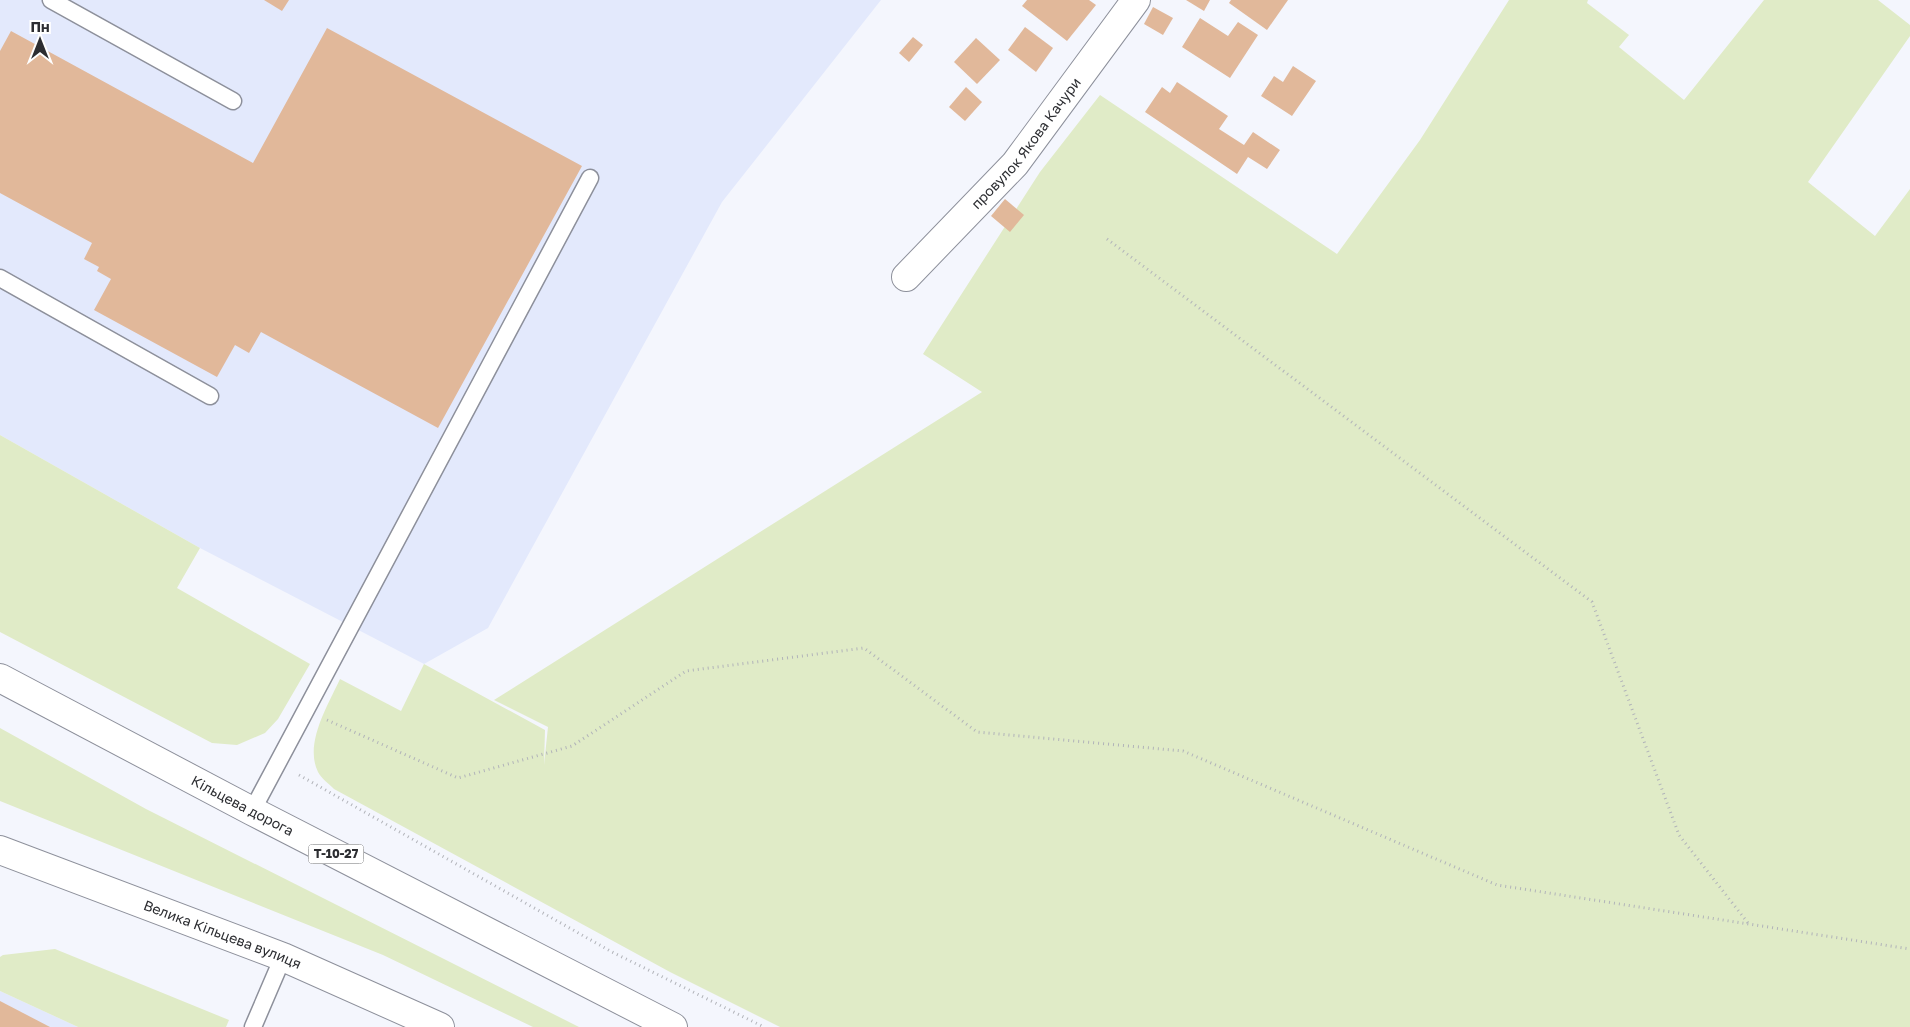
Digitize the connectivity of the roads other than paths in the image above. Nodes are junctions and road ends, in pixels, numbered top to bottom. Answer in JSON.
{"nodes":[{"id":1,"x":51,"y":0,"type":"edge"},
{"id":2,"x":1136,"y":0,"type":"edge"},
{"id":3,"x":233,"y":101,"type":"dead end"},
{"id":4,"x":590,"y":178,"type":"dead end"},
{"id":5,"x":906,"y":276,"type":"dead end"},
{"id":6,"x":0,"y":278,"type":"edge"},
{"id":7,"x":210,"y":396,"type":"dead end"},
{"id":8,"x":0,"y":678,"type":"edge"},
{"id":9,"x":252,"y":811,"type":"junction"},
{"id":10,"x":0,"y":850,"type":"edge"},
{"id":11,"x":284,"y":957,"type":"junction"},
{"id":12,"x":252,"y":1027,"type":"edge"},
{"id":13,"x":440,"y":1027,"type":"edge"},
{"id":14,"x":673,"y":1027,"type":"edge"}],
"edges":[{"from":1,"to":3,"type":"lane"},
{"from":2,"to":5,"type":"main road","name":"провулок Якова Качури"},
{"from":4,"to":9,"type":"lane"},
{"from":6,"to":7,"type":"lane"},
{"from":8,"to":9,"type":"main road","name":"Кільцева дорога","number":"Т-10-27"},
{"from":9,"to":14,"type":"main road","name":"Кільцева дорога","number":"Т-10-27"},
{"from":10,"to":11,"type":"main road","name":"Велика Кільцева вулиця"},
{"from":11,"to":12,"type":"lane"},
{"from":11,"to":13,"type":"main road","name":"Велика Кільцева вулиця"}]}
